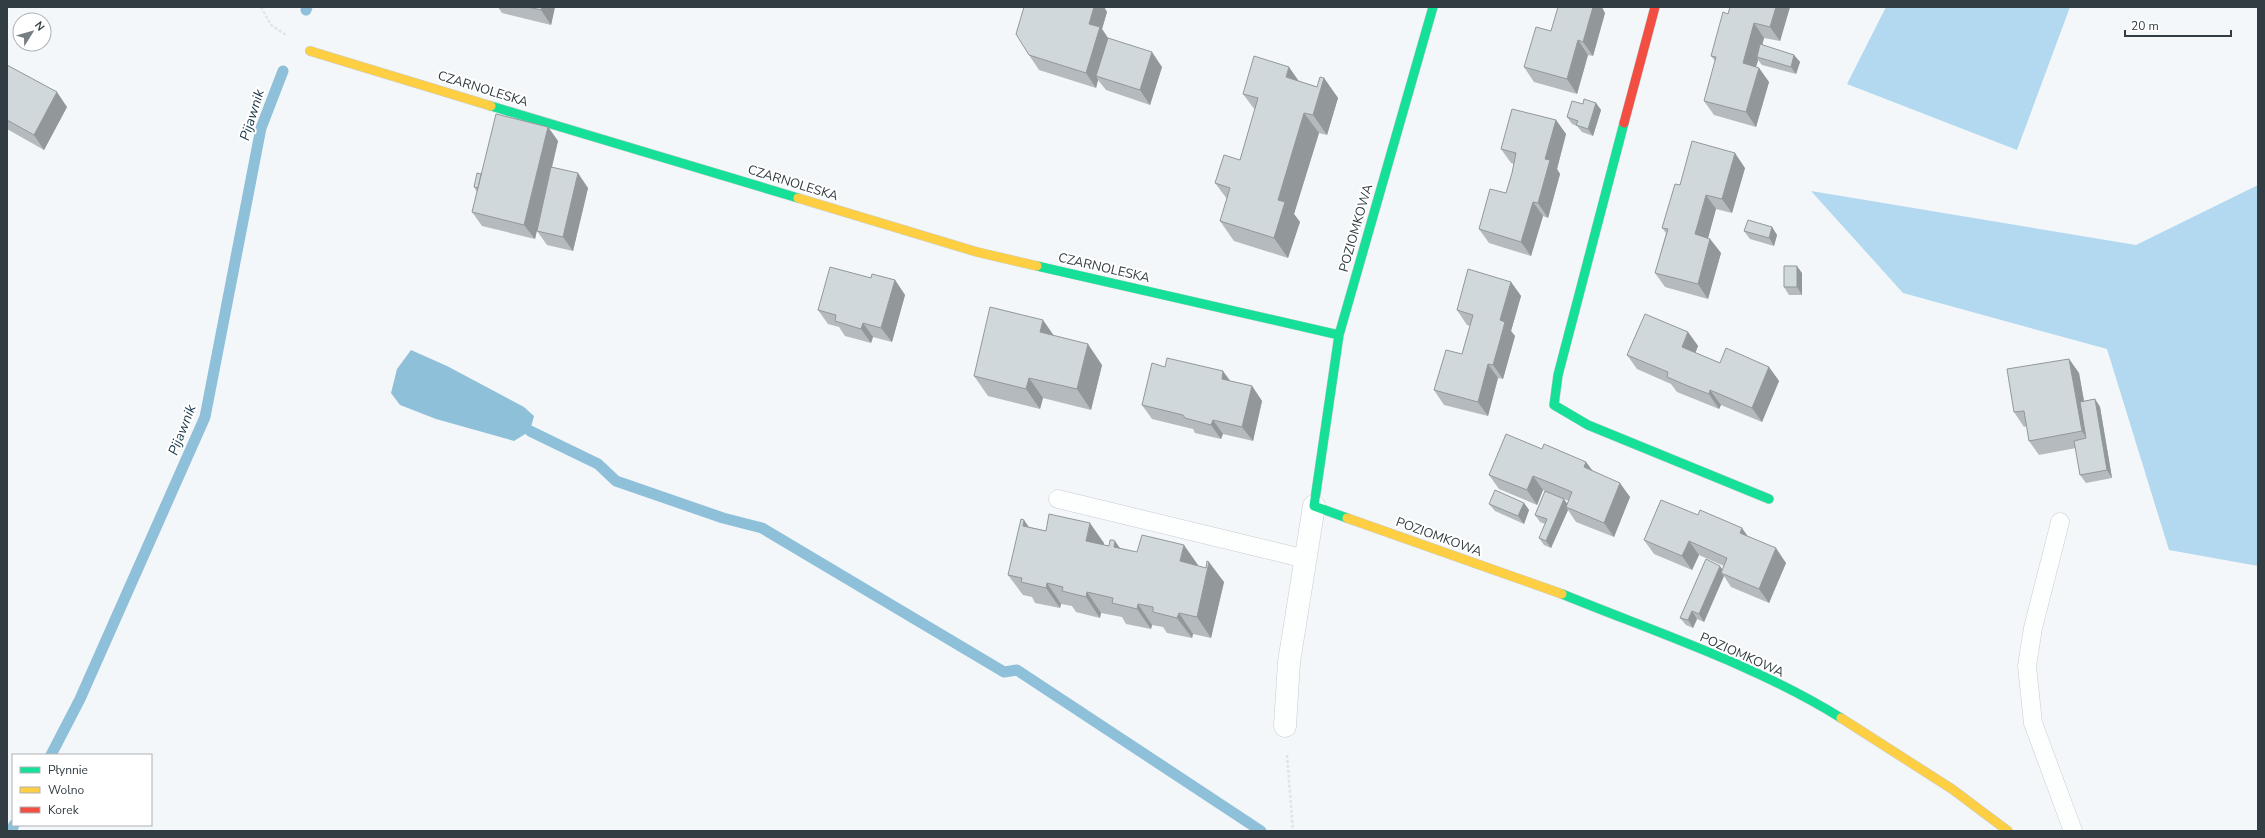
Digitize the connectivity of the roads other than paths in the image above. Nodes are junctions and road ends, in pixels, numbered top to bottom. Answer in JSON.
{"nodes":[{"id":1,"x":1433,"y":7,"type":"edge"},
{"id":2,"x":1655,"y":7,"type":"edge"},
{"id":3,"x":310,"y":51,"type":"road end"},
{"id":4,"x":1339,"y":335,"type":"junction"},
{"id":5,"x":1769,"y":499,"type":"dead end"},
{"id":6,"x":1058,"y":500,"type":"dead end"},
{"id":7,"x":1314,"y":506,"type":"junction"},
{"id":8,"x":2060,"y":522,"type":"dead end"},
{"id":9,"x":1306,"y":559,"type":"junction"},
{"id":10,"x":1285,"y":726,"type":"road end"},
{"id":11,"x":2008,"y":831,"type":"edge"},
{"id":12,"x":2073,"y":831,"type":"edge"}],
"edges":[{"from":1,"to":4,"type":"street","name":"POZIOMKOWA"},
{"from":2,"to":5,"type":"street"},
{"from":3,"to":4,"type":"street","name":"CZARNOLESKA"},
{"from":4,"to":7,"type":"street","name":"POZIOMKOWA"},
{"from":6,"to":9,"type":"lane"},
{"from":7,"to":9,"type":"street"},
{"from":7,"to":11,"type":"street","name":"POZIOMKOWA"},
{"from":8,"to":12,"type":"lane"},
{"from":9,"to":10,"type":"street"}]}
